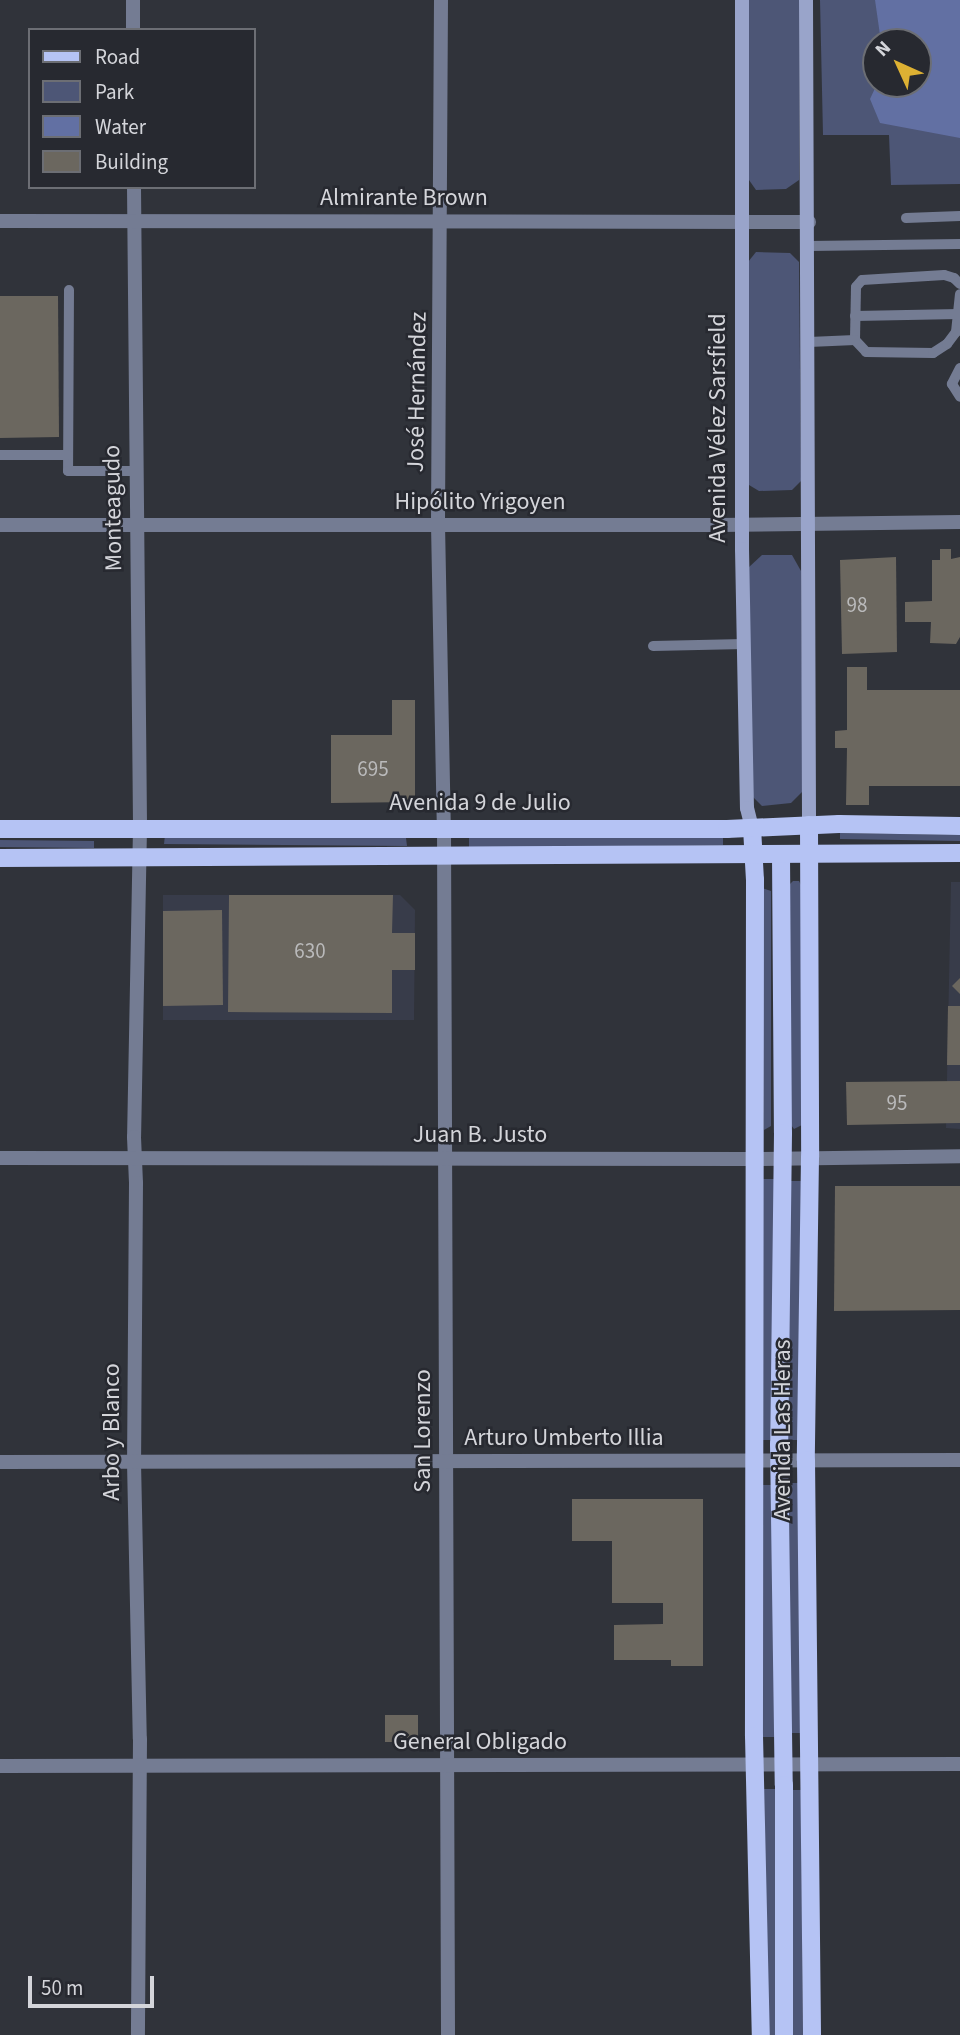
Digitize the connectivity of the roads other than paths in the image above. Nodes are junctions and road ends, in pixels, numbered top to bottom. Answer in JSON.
{"nodes":[{"id":1,"x":132,"y":0,"type":"edge"},
{"id":2,"x":442,"y":0,"type":"edge"},
{"id":3,"x":742,"y":0,"type":"edge"},
{"id":4,"x":806,"y":0,"type":"edge"},
{"id":5,"x":133,"y":28,"type":"edge"},
{"id":6,"x":134,"y":189,"type":"edge"},
{"id":7,"x":960,"y":216,"type":"edge"},
{"id":8,"x":906,"y":218,"type":"dead end"},
{"id":9,"x":0,"y":221,"type":"edge"},
{"id":10,"x":442,"y":221,"type":"junction"},
{"id":11,"x":744,"y":221,"type":"junction"},
{"id":12,"x":135,"y":222,"type":"junction"},
{"id":13,"x":809,"y":222,"type":"junction"},
{"id":14,"x":960,"y":244,"type":"edge"},
{"id":15,"x":809,"y":246,"type":"junction"},
{"id":16,"x":960,"y":284,"type":"edge"},
{"id":17,"x":69,"y":290,"type":"dead end"},
{"id":18,"x":960,"y":294,"type":"edge"},
{"id":19,"x":959,"y":314,"type":"edge"},
{"id":20,"x":855,"y":316,"type":"junction"},
{"id":21,"x":855,"y":340,"type":"junction"},
{"id":22,"x":809,"y":342,"type":"junction"},
{"id":23,"x":960,"y":368,"type":"edge"},
{"id":24,"x":960,"y":397,"type":"edge"},
{"id":25,"x":0,"y":455,"type":"edge"},
{"id":26,"x":68,"y":455,"type":"junction"},
{"id":27,"x":135,"y":471,"type":"junction"},
{"id":28,"x":810,"y":522,"type":"junction"},
{"id":29,"x":960,"y":522,"type":"edge"},
{"id":30,"x":438,"y":524,"type":"junction"},
{"id":31,"x":742,"y":524,"type":"junction"},
{"id":32,"x":0,"y":525,"type":"edge"},
{"id":33,"x":136,"y":525,"type":"junction"},
{"id":34,"x":744,"y":644,"type":"junction"},
{"id":35,"x":653,"y":646,"type":"dead end"},
{"id":36,"x":809,"y":825,"type":"junction"},
{"id":37,"x":960,"y":826,"type":"edge"},
{"id":38,"x":444,"y":827,"type":"junction"},
{"id":39,"x":0,"y":828,"type":"edge"},
{"id":40,"x":140,"y":828,"type":"junction"},
{"id":41,"x":752,"y":828,"type":"junction"},
{"id":42,"x":808,"y":853,"type":"junction"},
{"id":43,"x":960,"y":853,"type":"edge"},
{"id":44,"x":443,"y":854,"type":"junction"},
{"id":45,"x":754,"y":855,"type":"junction"},
{"id":46,"x":781,"y":855,"type":"junction"},
{"id":47,"x":0,"y":858,"type":"edge"},
{"id":48,"x":140,"y":858,"type":"junction"},
{"id":49,"x":960,"y":1156,"type":"edge"},
{"id":50,"x":444,"y":1157,"type":"junction"},
{"id":51,"x":810,"y":1157,"type":"junction"},
{"id":52,"x":0,"y":1158,"type":"edge"},
{"id":53,"x":783,"y":1158,"type":"junction"},
{"id":54,"x":755,"y":1159,"type":"junction"},
{"id":55,"x":136,"y":1160,"type":"junction"},
{"id":56,"x":779,"y":1459,"type":"junction"},
{"id":57,"x":755,"y":1460,"type":"junction"},
{"id":58,"x":806,"y":1460,"type":"junction"},
{"id":59,"x":960,"y":1460,"type":"edge"},
{"id":60,"x":446,"y":1461,"type":"junction"},
{"id":61,"x":0,"y":1462,"type":"edge"},
{"id":62,"x":134,"y":1462,"type":"junction"},
{"id":63,"x":783,"y":1763,"type":"junction"},
{"id":64,"x":755,"y":1764,"type":"junction"},
{"id":65,"x":809,"y":1764,"type":"junction"},
{"id":66,"x":960,"y":1764,"type":"edge"},
{"id":67,"x":140,"y":1765,"type":"junction"},
{"id":68,"x":0,"y":1766,"type":"edge"},
{"id":69,"x":445,"y":1766,"type":"junction"},
{"id":70,"x":138,"y":2035,"type":"edge"},
{"id":71,"x":448,"y":2035,"type":"edge"},
{"id":72,"x":761,"y":2035,"type":"edge"},
{"id":73,"x":784,"y":2035,"type":"edge"},
{"id":74,"x":813,"y":2035,"type":"edge"}],
"edges":[{"from":1,"to":5,"type":"street"},
{"from":2,"to":10,"type":"street","name":"José Hernández"},
{"from":3,"to":11,"type":"main road","name":"Avenida Vélez Sarsfield"},
{"from":4,"to":13,"type":"main road"},
{"from":6,"to":12,"type":"street","name":"Monteagudo"},
{"from":7,"to":8,"type":"lane"},
{"from":9,"to":12,"type":"street","name":"Almirante Brown"},
{"from":10,"to":11,"type":"street","name":"Almirante Brown"},
{"from":10,"to":12,"type":"street","name":"Almirante Brown"},
{"from":10,"to":30,"type":"street","name":"José Hernández"},
{"from":11,"to":13,"type":"street","name":"Almirante Brown"},
{"from":11,"to":31,"type":"main road","name":"Avenida Vélez Sarsfield"},
{"from":12,"to":27,"type":"street","name":"Monteagudo"},
{"from":13,"to":15,"type":"main road"},
{"from":14,"to":15,"type":"lane"},
{"from":15,"to":22,"type":"main road"},
{"from":16,"to":20,"type":"lane"},
{"from":17,"to":26,"type":"lane"},
{"from":18,"to":19,"type":"lane"},
{"from":19,"to":20,"type":"lane"},
{"from":19,"to":21,"type":"lane"},
{"from":20,"to":21,"type":"lane"},
{"from":21,"to":22,"type":"lane"},
{"from":22,"to":28,"type":"main road"},
{"from":23,"to":24,"type":"lane"},
{"from":25,"to":26,"type":"lane"},
{"from":26,"to":27,"type":"lane"},
{"from":27,"to":33,"type":"street","name":"Monteagudo"},
{"from":28,"to":29,"type":"street","name":"Hipólito Yrigoyen"},
{"from":28,"to":31,"type":"street","name":"Hipólito Yrigoyen"},
{"from":28,"to":36,"type":"main road"},
{"from":30,"to":31,"type":"street","name":"Hipólito Yrigoyen"},
{"from":30,"to":33,"type":"street","name":"Hipólito Yrigoyen"},
{"from":30,"to":38,"type":"street","name":"José Hernández"},
{"from":31,"to":34,"type":"main road","name":"Avenida Vélez Sarsfield"},
{"from":32,"to":33,"type":"street","name":"Hipólito Yrigoyen"},
{"from":33,"to":40,"type":"street","name":"Monteagudo"},
{"from":34,"to":35,"type":"lane"},
{"from":34,"to":41,"type":"main road","name":"Avenida Vélez Sarsfield"},
{"from":36,"to":37,"type":"main road","name":"Avenida 9 de Julio"},
{"from":36,"to":41,"type":"main road","name":"Avenida 9 de Julio"},
{"from":36,"to":42,"type":"main road","name":"Avenida Las Heras"},
{"from":38,"to":40,"type":"main road","name":"Avenida 9 de Julio"},
{"from":38,"to":41,"type":"main road","name":"Avenida 9 de Julio"},
{"from":38,"to":44,"type":"street","name":"San Lorenzo"},
{"from":39,"to":40,"type":"main road","name":"Avenida 9 de Julio"},
{"from":40,"to":48,"type":"street","name":"Arbo y Blanco"},
{"from":41,"to":45,"type":"main road","name":"Avenida Vélez Sarsfield"},
{"from":42,"to":43,"type":"main road"},
{"from":42,"to":46,"type":"main road"},
{"from":42,"to":51,"type":"main road","name":"Avenida Las Heras"},
{"from":44,"to":45,"type":"main road"},
{"from":44,"to":48,"type":"main road"},
{"from":44,"to":50,"type":"street","name":"San Lorenzo"},
{"from":45,"to":46,"type":"main road"},
{"from":45,"to":54,"type":"main road","name":"Avenida Las Heras"},
{"from":46,"to":53,"type":"main road","name":"Avenida Las Heras"},
{"from":47,"to":48,"type":"main road"},
{"from":48,"to":55,"type":"street","name":"Arbo y Blanco"},
{"from":49,"to":51,"type":"street","name":"Juan B. Justo"},
{"from":50,"to":54,"type":"street","name":"Juan B. Justo"},
{"from":50,"to":55,"type":"street","name":"Juan B. Justo"},
{"from":50,"to":60,"type":"street","name":"San Lorenzo"},
{"from":51,"to":53,"type":"street","name":"Juan B. Justo"},
{"from":51,"to":58,"type":"main road","name":"Avenida Las Heras"},
{"from":52,"to":55,"type":"street","name":"Juan B. Justo"},
{"from":53,"to":54,"type":"street","name":"Juan B. Justo"},
{"from":53,"to":56,"type":"main road","name":"Avenida Las Heras"},
{"from":54,"to":57,"type":"main road","name":"Avenida Las Heras"},
{"from":55,"to":62,"type":"street","name":"Arbo y Blanco"},
{"from":56,"to":57,"type":"street","name":"Arturo Umberto Illia"},
{"from":56,"to":58,"type":"street","name":"Arturo Umberto Illia"},
{"from":56,"to":63,"type":"main road","name":"Avenida Las Heras"},
{"from":57,"to":60,"type":"street","name":"Arturo Umberto Illia"},
{"from":57,"to":64,"type":"main road","name":"Avenida Las Heras"},
{"from":58,"to":59,"type":"street","name":"Arturo Umberto Illia"},
{"from":58,"to":65,"type":"main road","name":"Avenida Las Heras"},
{"from":60,"to":62,"type":"street","name":"Arturo Umberto Illia"},
{"from":60,"to":69,"type":"street","name":"San Lorenzo"},
{"from":61,"to":62,"type":"street","name":"Arturo Umberto Illia"},
{"from":62,"to":67,"type":"street","name":"Arbo y Blanco"},
{"from":63,"to":64,"type":"street","name":"General Obligado"},
{"from":63,"to":65,"type":"street","name":"General Obligado"},
{"from":63,"to":73,"type":"main road","name":"Avenida Las Heras"},
{"from":64,"to":69,"type":"street","name":"General Obligado"},
{"from":64,"to":72,"type":"main road","name":"Avenida Las Heras"},
{"from":65,"to":66,"type":"street","name":"General Obligado"},
{"from":65,"to":74,"type":"main road","name":"Avenida Las Heras"},
{"from":67,"to":68,"type":"street","name":"General Obligado"},
{"from":67,"to":69,"type":"street","name":"General Obligado"},
{"from":67,"to":70,"type":"street","name":"Arbo y Blanco"},
{"from":69,"to":71,"type":"street","name":"San Lorenzo"}]}
